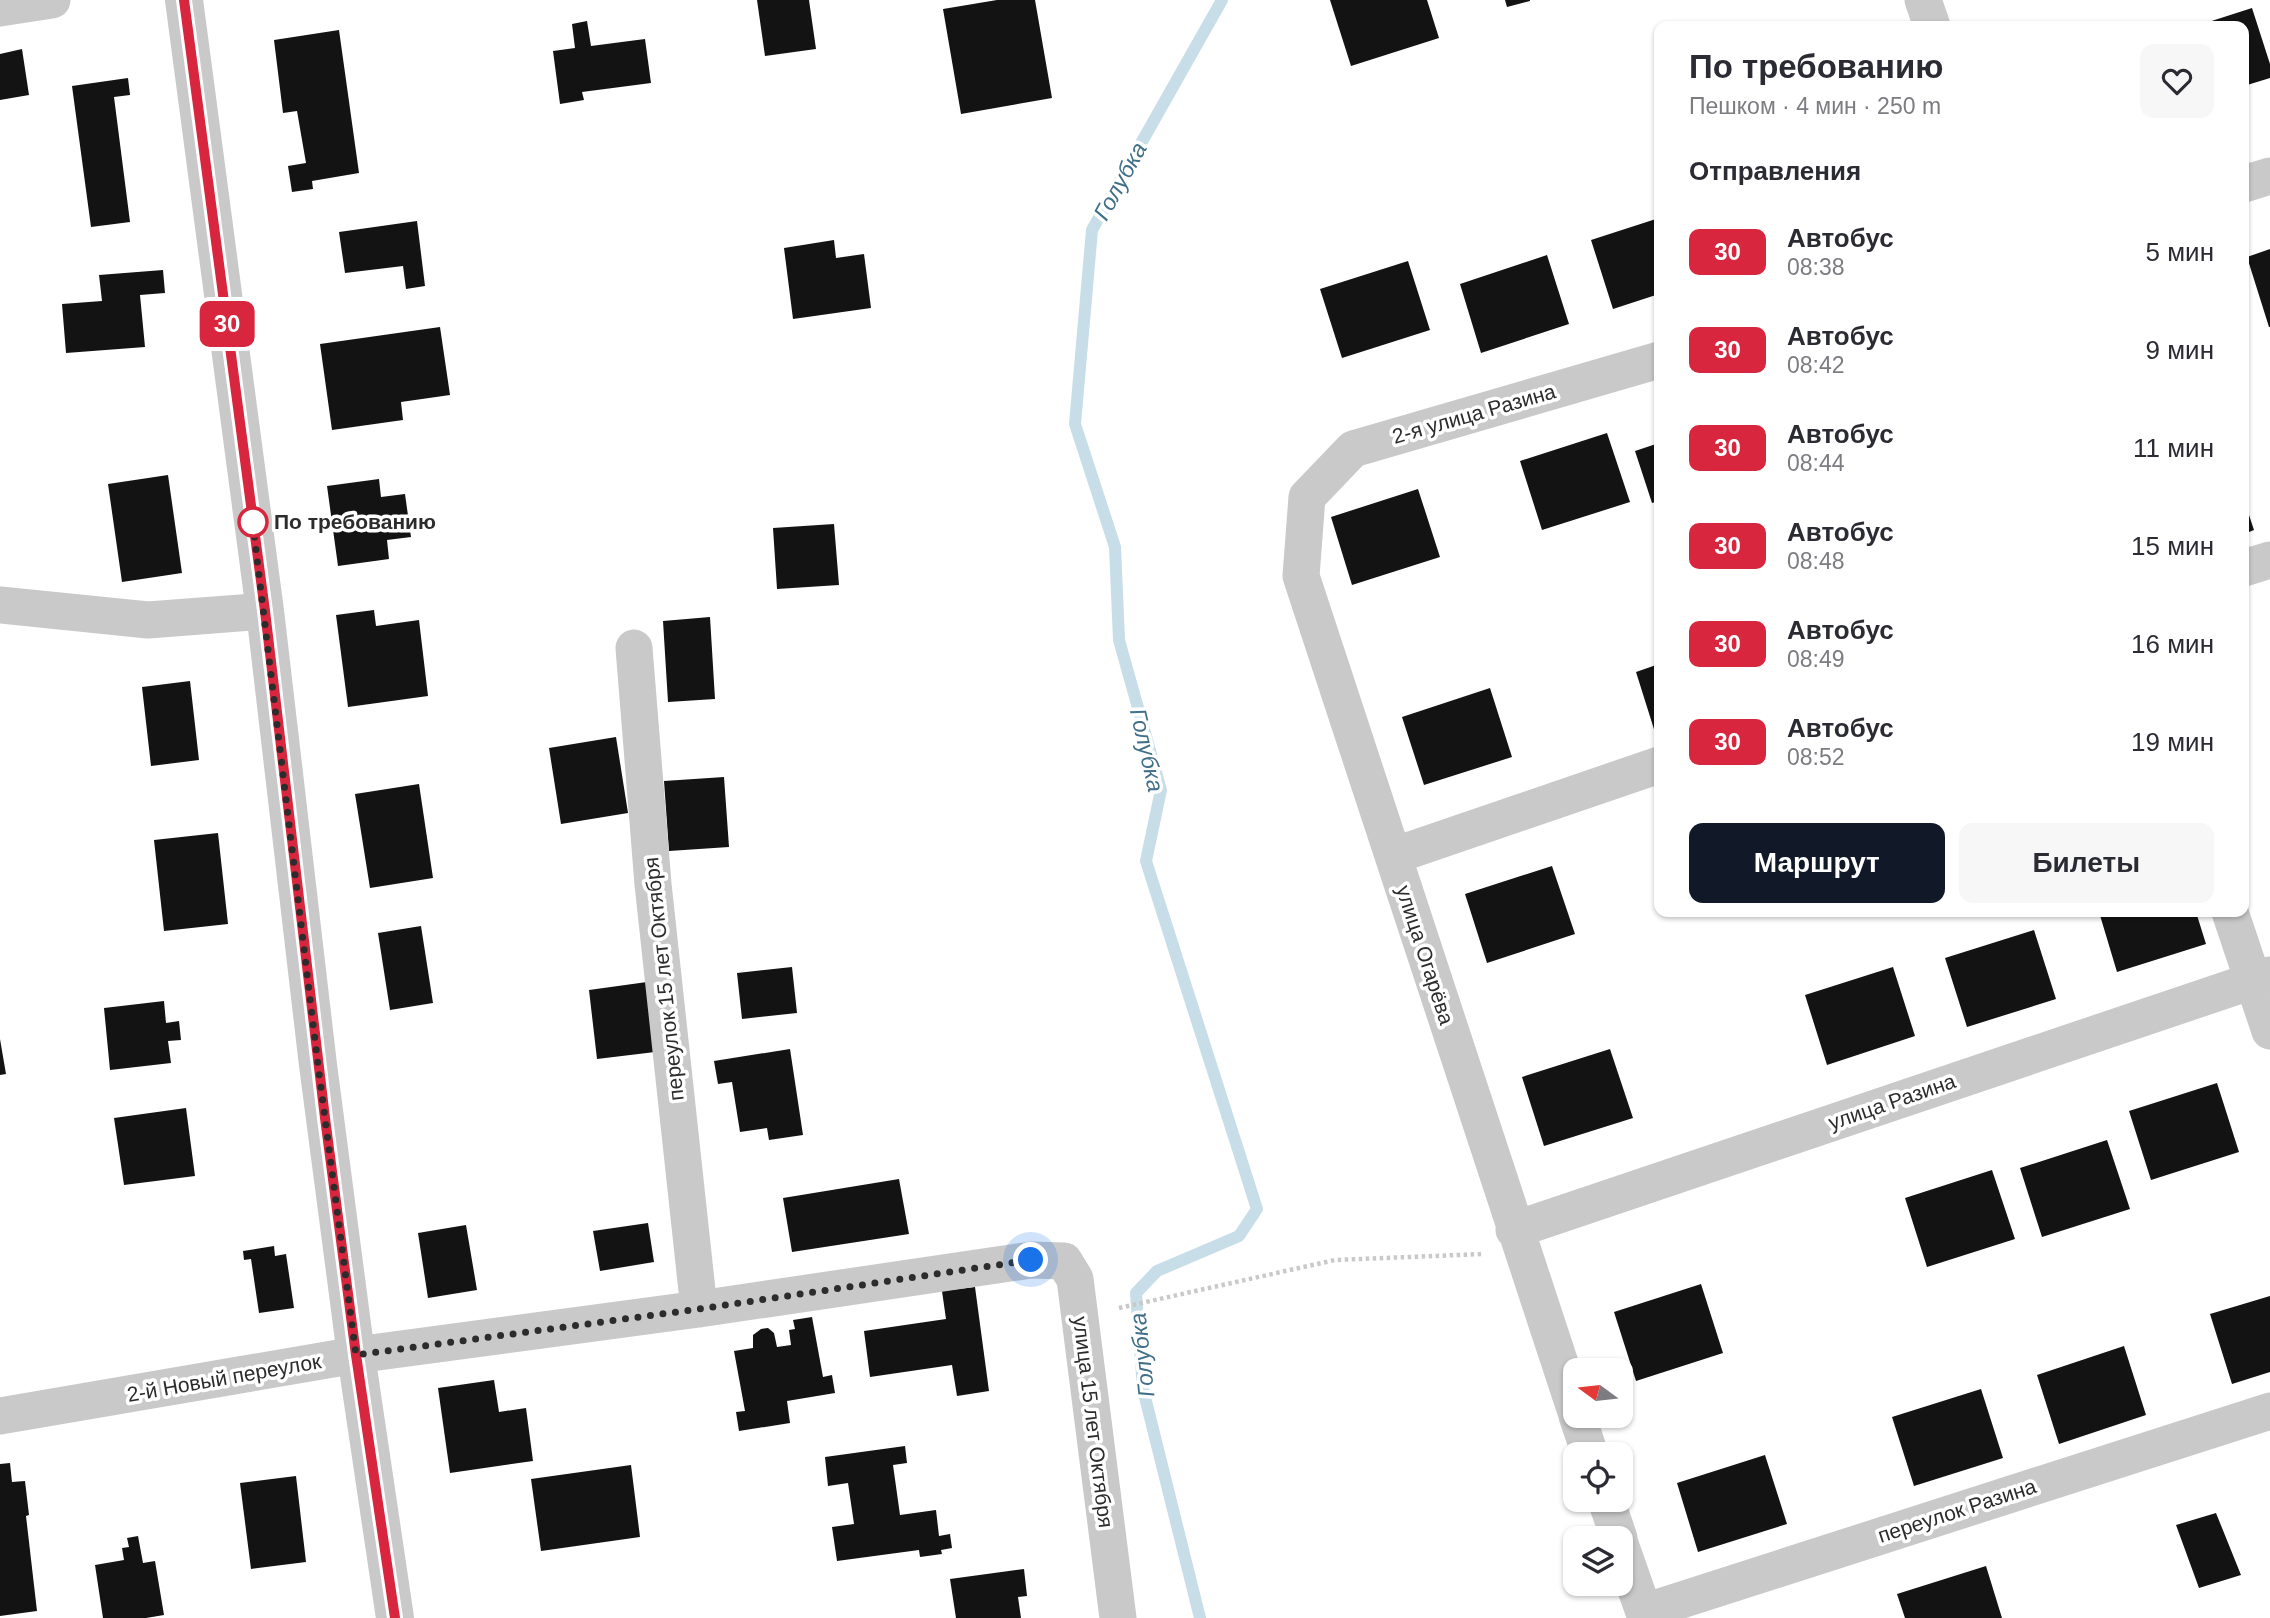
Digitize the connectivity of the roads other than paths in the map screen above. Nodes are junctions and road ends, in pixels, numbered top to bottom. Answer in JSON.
{"nodes":[{"id":1,"x":52,"y":0,"type":"edge"},
{"id":2,"x":184,"y":0,"type":"edge"},
{"id":3,"x":1923,"y":0,"type":"edge"},
{"id":4,"x":0,"y":8,"type":"edge"},
{"id":5,"x":1930,"y":21,"type":"edge"},
{"id":6,"x":2270,"y":176,"type":"edge"},
{"id":7,"x":2249,"y":182,"type":"edge"},
{"id":8,"x":1654,"y":361,"type":"edge"},
{"id":9,"x":1307,"y":497,"type":"joint"},
{"id":10,"x":2270,"y":559,"type":"edge"},
{"id":11,"x":2249,"y":566,"type":"edge"},
{"id":12,"x":0,"y":605,"type":"edge"},
{"id":13,"x":265,"y":611,"type":"junction"},
{"id":14,"x":634,"y":648,"type":"dead end"},
{"id":15,"x":1654,"y":767,"type":"edge"},
{"id":16,"x":1392,"y":856,"type":"junction"},
{"id":17,"x":2232,"y":917,"type":"edge"},
{"id":18,"x":2261,"y":978,"type":"edge"},
{"id":19,"x":2270,"y":1031,"type":"edge"},
{"id":20,"x":1518,"y":1241,"type":"junction"},
{"id":21,"x":1031,"y":1260,"type":"joint"},
{"id":22,"x":699,"y":1309,"type":"junction"},
{"id":23,"x":356,"y":1355,"type":"junction"},
{"id":24,"x":1563,"y":1374,"type":"edge"},
{"id":25,"x":2270,"y":1411,"type":"edge"},
{"id":26,"x":0,"y":1416,"type":"edge"},
{"id":27,"x":1633,"y":1581,"type":"edge"},
{"id":28,"x":1645,"y":1615,"type":"edge"},
{"id":29,"x":394,"y":1618,"type":"edge"},
{"id":30,"x":1118,"y":1618,"type":"edge"}],
"edges":[{"from":1,"to":4,"type":"street"},
{"from":2,"to":13,"type":"street"},
{"from":3,"to":5,"type":"street"},
{"from":6,"to":7,"type":"street"},
{"from":8,"to":9,"type":"street","name":"2-я улица Разина"},
{"from":9,"to":16,"type":"street","name":"улица Огарёва"},
{"from":10,"to":11,"type":"street"},
{"from":12,"to":13,"type":"street"},
{"from":13,"to":23,"type":"street"},
{"from":14,"to":22,"type":"street","name":"переулок 15 лет Октября"},
{"from":15,"to":16,"type":"street"},
{"from":16,"to":20,"type":"street","name":"улица Огарёва"},
{"from":17,"to":18,"type":"street"},
{"from":18,"to":19,"type":"street"},
{"from":18,"to":20,"type":"street","name":"улица Разина"},
{"from":20,"to":24,"type":"street","name":"улица Огарёва"},
{"from":21,"to":22,"type":"street","name":"2-й Новый переулок"},
{"from":21,"to":30,"type":"street","name":"улица 15 лет Октября"},
{"from":22,"to":23,"type":"street","name":"2-й Новый переулок"},
{"from":23,"to":26,"type":"street","name":"2-й Новый переулок"},
{"from":23,"to":29,"type":"street"},
{"from":25,"to":28,"type":"street","name":"переулок Разина"},
{"from":27,"to":28,"type":"street"}]}
